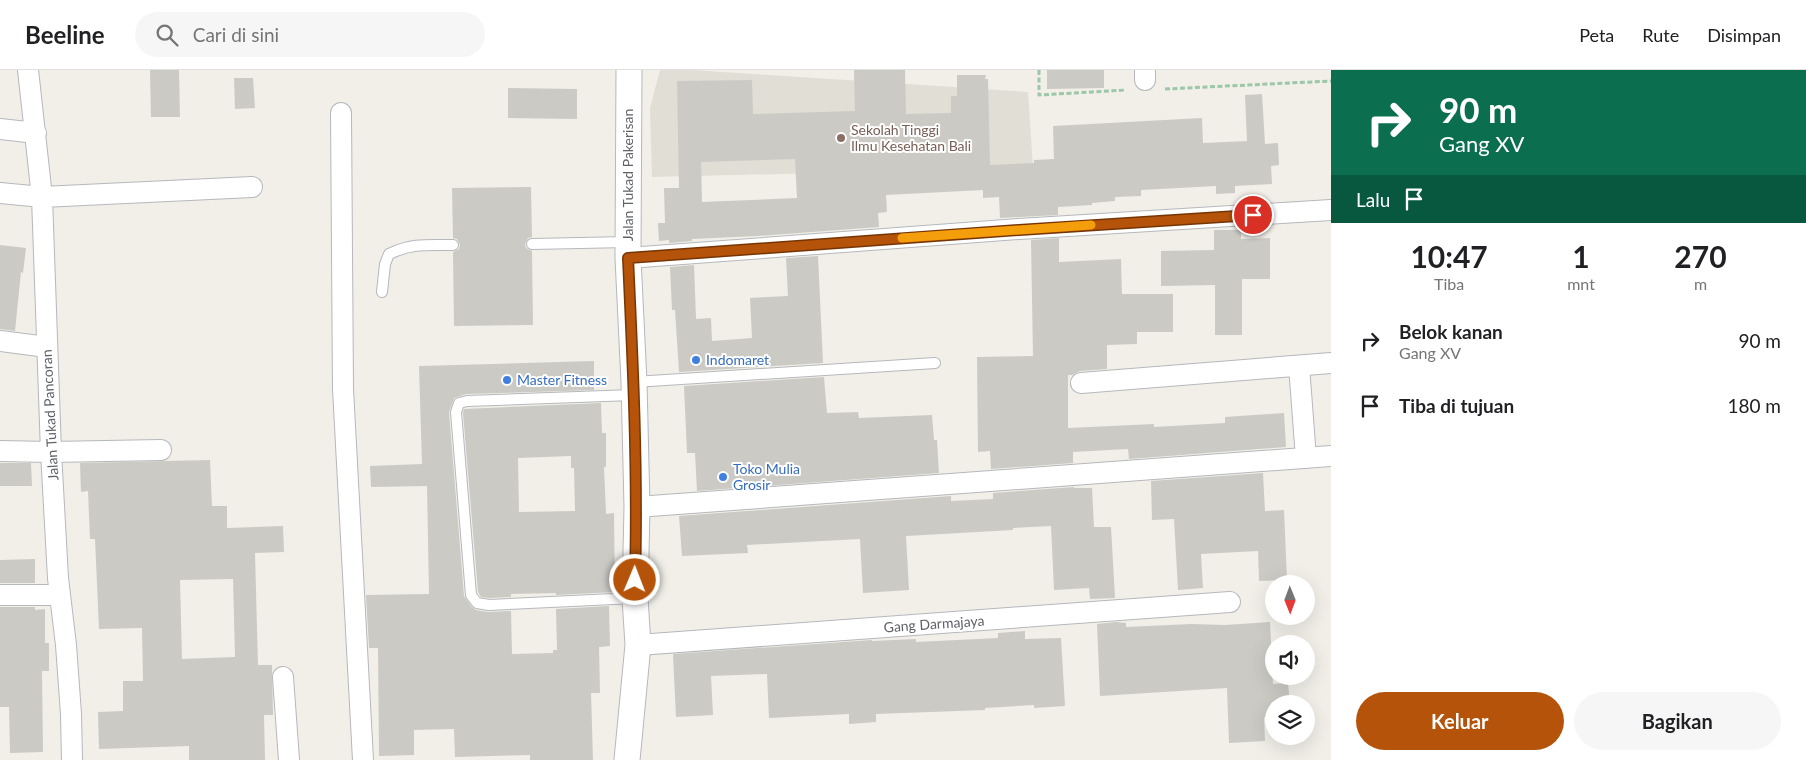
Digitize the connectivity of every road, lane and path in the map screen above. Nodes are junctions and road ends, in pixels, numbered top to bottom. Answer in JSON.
{"nodes":[{"id":1,"x":28,"y":70,"type":"edge"},
{"id":2,"x":629,"y":70,"type":"edge"},
{"id":3,"x":1039,"y":70,"type":"edge"},
{"id":4,"x":1149,"y":80,"type":"edge"},
{"id":5,"x":1331,"y":81,"type":"edge"},
{"id":6,"x":1127,"y":90,"type":"dead end"},
{"id":7,"x":341,"y":113,"type":"dead end"},
{"id":8,"x":0,"y":129,"type":"edge"},
{"id":9,"x":36,"y":133,"type":"junction"},
{"id":10,"x":252,"y":187,"type":"dead end"},
{"id":11,"x":0,"y":192,"type":"edge"},
{"id":12,"x":42,"y":197,"type":"junction"},
{"id":13,"x":1331,"y":210,"type":"edge"},
{"id":14,"x":532,"y":244,"type":"dead end"},
{"id":15,"x":453,"y":245,"type":"dead end"},
{"id":16,"x":628,"y":250,"type":"junction"},
{"id":17,"x":382,"y":292,"type":"dead end"},
{"id":18,"x":0,"y":341,"type":"edge"},
{"id":19,"x":47,"y":347,"type":"junction"},
{"id":20,"x":935,"y":363,"type":"dead end"},
{"id":21,"x":1331,"y":363,"type":"edge"},
{"id":22,"x":1299,"y":366,"type":"junction"},
{"id":23,"x":1081,"y":383,"type":"dead end"},
{"id":24,"x":634,"y":389,"type":"junction"},
{"id":25,"x":161,"y":450,"type":"dead end"},
{"id":26,"x":0,"y":451,"type":"edge"},
{"id":27,"x":51,"y":452,"type":"junction"},
{"id":28,"x":1331,"y":456,"type":"edge"},
{"id":29,"x":1306,"y":458,"type":"junction"},
{"id":30,"x":637,"y":507,"type":"junction"},
{"id":31,"x":0,"y":595,"type":"edge"},
{"id":32,"x":60,"y":595,"type":"junction"},
{"id":33,"x":635,"y":598,"type":"junction"},
{"id":34,"x":1230,"y":602,"type":"dead end"},
{"id":35,"x":638,"y":645,"type":"junction"},
{"id":36,"x":283,"y":677,"type":"dead end"},
{"id":37,"x":72,"y":760,"type":"edge"},
{"id":38,"x":289,"y":760,"type":"edge"},
{"id":39,"x":363,"y":760,"type":"edge"},
{"id":40,"x":627,"y":760,"type":"edge"}],
"edges":[{"from":1,"to":9,"type":"street","name":"Jalan Tukad Pancoran"},
{"from":2,"to":16,"type":"street","name":"Jalan Tukad Pakerisan"},
{"from":3,"to":6,"type":"path"},
{"from":4,"to":5,"type":"path"},
{"from":7,"to":39,"type":"street"},
{"from":8,"to":9,"type":"street"},
{"from":9,"to":12,"type":"street","name":"Jalan Tukad Pancoran"},
{"from":10,"to":12,"type":"street"},
{"from":11,"to":12,"type":"street"},
{"from":12,"to":19,"type":"street","name":"Jalan Tukad Pancoran"},
{"from":13,"to":16,"type":"street"},
{"from":14,"to":16,"type":"lane"},
{"from":15,"to":17,"type":"lane"},
{"from":16,"to":24,"type":"street","name":"Jalan Tukad Pakerisan"},
{"from":18,"to":19,"type":"street"},
{"from":19,"to":27,"type":"street","name":"Jalan Tukad Pancoran"},
{"from":20,"to":24,"type":"lane"},
{"from":21,"to":22,"type":"street"},
{"from":22,"to":23,"type":"street"},
{"from":22,"to":29,"type":"street"},
{"from":24,"to":30,"type":"street","name":"Jalan Tukad Pakerisan"},
{"from":24,"to":33,"type":"lane"},
{"from":25,"to":27,"type":"street"},
{"from":26,"to":27,"type":"street"},
{"from":27,"to":32,"type":"street","name":"Jalan Tukad Pancoran"},
{"from":28,"to":29,"type":"street"},
{"from":29,"to":30,"type":"street"},
{"from":30,"to":33,"type":"street","name":"Jalan Tukad Pakerisan"},
{"from":31,"to":32,"type":"street"},
{"from":32,"to":37,"type":"street","name":"Jalan Tukad Pancoran"},
{"from":33,"to":35,"type":"street","name":"Jalan Tukad Pakerisan"},
{"from":34,"to":35,"type":"street","name":"Gang Darmajaya"},
{"from":35,"to":40,"type":"street","name":"Jalan Tukad Pakerisan"},
{"from":36,"to":38,"type":"street"}]}
